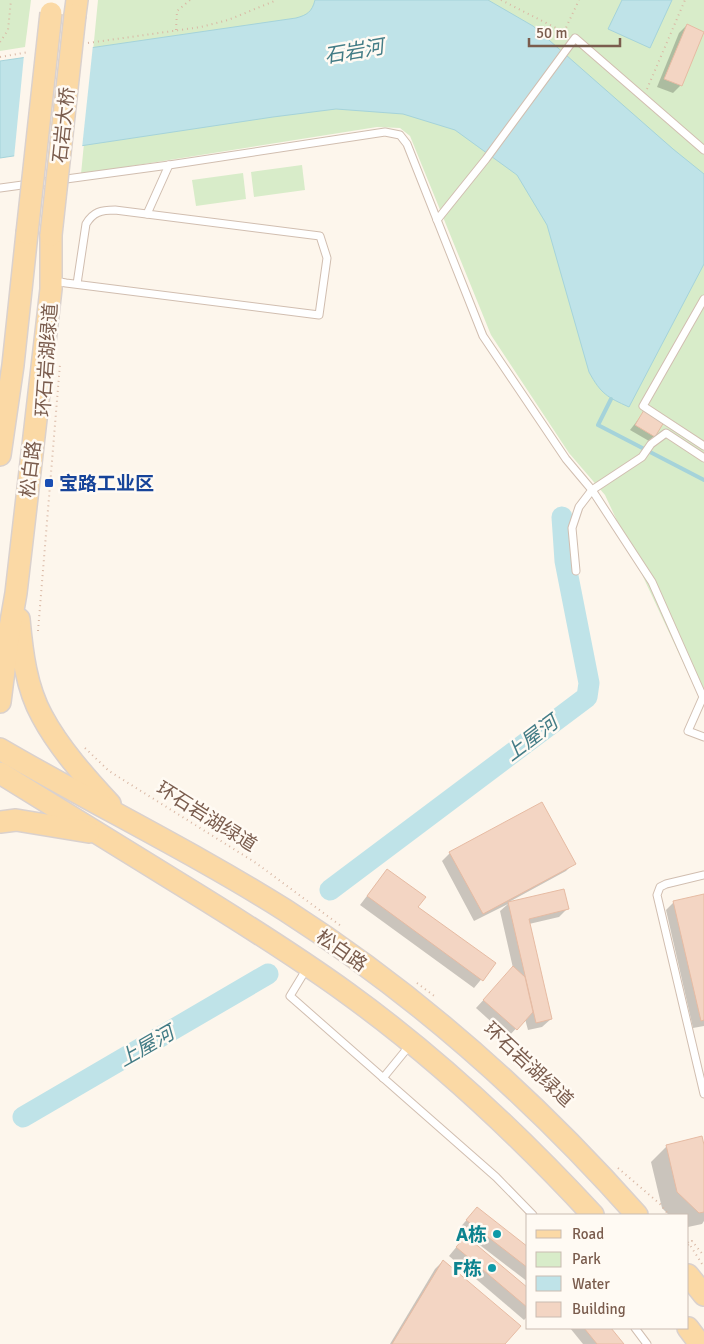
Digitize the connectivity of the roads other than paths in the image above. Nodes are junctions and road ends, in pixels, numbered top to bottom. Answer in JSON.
{"nodes":[{"id":1,"x":51,"y":6,"type":"edge"},
{"id":2,"x":76,"y":8,"type":"edge"},
{"id":3,"x":704,"y":150,"type":"edge"},
{"id":4,"x":169,"y":165,"type":"junction"},
{"id":5,"x":0,"y":188,"type":"edge"},
{"id":6,"x":147,"y":214,"type":"junction"},
{"id":7,"x":437,"y":220,"type":"junction"},
{"id":8,"x":27,"y":233,"type":"joint"},
{"id":9,"x":51,"y":235,"type":"joint"},
{"id":10,"x":51,"y":280,"type":"junction"},
{"id":11,"x":77,"y":284,"type":"junction"},
{"id":12,"x":704,"y":299,"type":"edge"},
{"id":13,"x":704,"y":446,"type":"edge"},
{"id":14,"x":0,"y":455,"type":"edge"},
{"id":15,"x":704,"y":458,"type":"edge"},
{"id":16,"x":592,"y":490,"type":"junction"},
{"id":17,"x":576,"y":571,"type":"dead end"},
{"id":18,"x":16,"y":594,"type":"junction"},
{"id":19,"x":0,"y":702,"type":"edge"},
{"id":20,"x":704,"y":737,"type":"edge"},
{"id":21,"x":0,"y":748,"type":"edge"},
{"id":22,"x":0,"y":773,"type":"edge"},
{"id":23,"x":129,"y":821,"type":"junction"},
{"id":24,"x":0,"y":822,"type":"edge"},
{"id":25,"x":98,"y":833,"type":"junction"},
{"id":26,"x":704,"y":875,"type":"edge"},
{"id":27,"x":308,"y":965,"type":"junction"},
{"id":28,"x":412,"y":1043,"type":"junction"},
{"id":29,"x":701,"y":1067,"type":"edge"},
{"id":30,"x":383,"y":1078,"type":"junction"},
{"id":31,"x":704,"y":1094,"type":"edge"},
{"id":32,"x":532,"y":1214,"type":"edge"},
{"id":33,"x":592,"y":1214,"type":"edge"},
{"id":34,"x":635,"y":1214,"type":"edge"},
{"id":35,"x":689,"y":1276,"type":"edge"},
{"id":36,"x":704,"y":1295,"type":"edge"},
{"id":37,"x":636,"y":1329,"type":"edge"},
{"id":38,"x":689,"y":1329,"type":"edge"},
{"id":39,"x":647,"y":1344,"type":"edge"},
{"id":40,"x":700,"y":1344,"type":"edge"}],
"edges":[{"from":1,"to":8,"type":"main road","name":"石岩大桥","bridge":true},
{"from":2,"to":9,"type":"main road","name":"石岩大桥","bridge":true},
{"from":3,"to":7,"type":"lane"},
{"from":4,"to":5,"type":"lane"},
{"from":4,"to":6,"type":"lane"},
{"from":4,"to":7,"type":"lane"},
{"from":6,"to":11,"type":"lane"},
{"from":6,"to":11,"type":"lane"},
{"from":7,"to":16,"type":"lane"},
{"from":8,"to":14,"type":"main road","name":"松白路"},
{"from":9,"to":10,"type":"main road","name":"松白路"},
{"from":10,"to":11,"type":"lane"},
{"from":10,"to":18,"type":"main road","name":"松白路"},
{"from":12,"to":13,"type":"lane"},
{"from":15,"to":16,"type":"lane"},
{"from":16,"to":17,"type":"lane"},
{"from":16,"to":20,"type":"lane"},
{"from":18,"to":19,"type":"main road","name":"松白路"},
{"from":18,"to":23,"type":"main road"},
{"from":21,"to":23,"type":"main road","name":"松白路"},
{"from":22,"to":25,"type":"main road","name":"松白路"},
{"from":23,"to":34,"type":"main road","name":"松白路"},
{"from":24,"to":25,"type":"main road"},
{"from":25,"to":27,"type":"main road","name":"松白路"},
{"from":26,"to":29,"type":"lane"},
{"from":27,"to":28,"type":"main road","name":"松白路"},
{"from":27,"to":30,"type":"lane"},
{"from":28,"to":30,"type":"lane"},
{"from":28,"to":33,"type":"main road","name":"松白路"},
{"from":29,"to":31,"type":"lane"},
{"from":30,"to":32,"type":"lane"},
{"from":35,"to":36,"type":"main road"},
{"from":37,"to":39,"type":"lane"},
{"from":38,"to":40,"type":"main road"}]}
